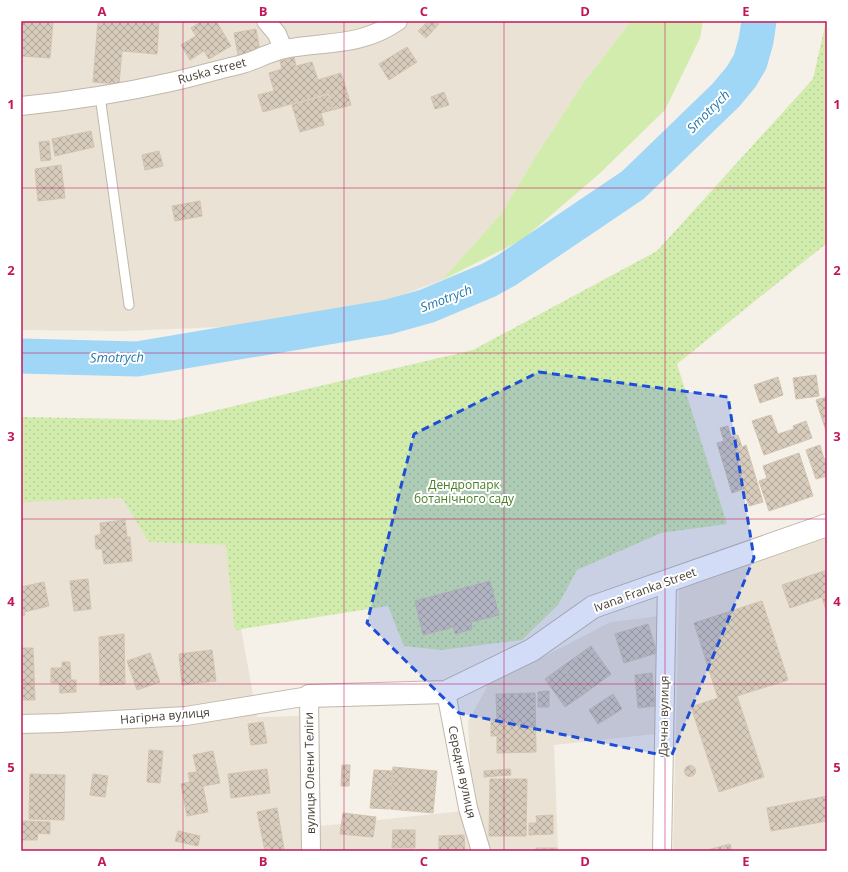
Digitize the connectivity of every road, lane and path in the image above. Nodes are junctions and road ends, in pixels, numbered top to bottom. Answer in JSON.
{"nodes":[{"id":1,"x":266,"y":21,"type":"edge"},
{"id":2,"x":398,"y":21,"type":"edge"},
{"id":3,"x":284,"y":49,"type":"junction"},
{"id":4,"x":100,"y":96,"type":"junction"},
{"id":5,"x":21,"y":106,"type":"edge"},
{"id":6,"x":129,"y":305,"type":"dead end"},
{"id":7,"x":827,"y":525,"type":"edge"},
{"id":8,"x":667,"y":582,"type":"junction"},
{"id":9,"x":446,"y":692,"type":"junction"},
{"id":10,"x":309,"y":696,"type":"junction"},
{"id":11,"x":21,"y":724,"type":"edge"},
{"id":12,"x":310,"y":851,"type":"edge"},
{"id":13,"x":481,"y":851,"type":"edge"},
{"id":14,"x":662,"y":851,"type":"edge"}],
"edges":[{"from":1,"to":3,"type":"street"},
{"from":2,"to":3,"type":"street","name":"Ruska Street"},
{"from":3,"to":4,"type":"street","name":"Ruska Street"},
{"from":4,"to":5,"type":"street","name":"Ruska Street"},
{"from":4,"to":6,"type":"lane"},
{"from":7,"to":8,"type":"street","name":"Ivana Franka Street"},
{"from":8,"to":9,"type":"street","name":"Ivana Franka Street"},
{"from":8,"to":14,"type":"street","name":"Дачна вулиця"},
{"from":9,"to":10,"type":"street","name":"Ivana Franka Street"},
{"from":9,"to":13,"type":"street","name":"Середня вулиця"},
{"from":10,"to":11,"type":"street","name":"Нагірна вулиця"},
{"from":10,"to":12,"type":"street","name":"вулиця Олени Теліги"}]}
